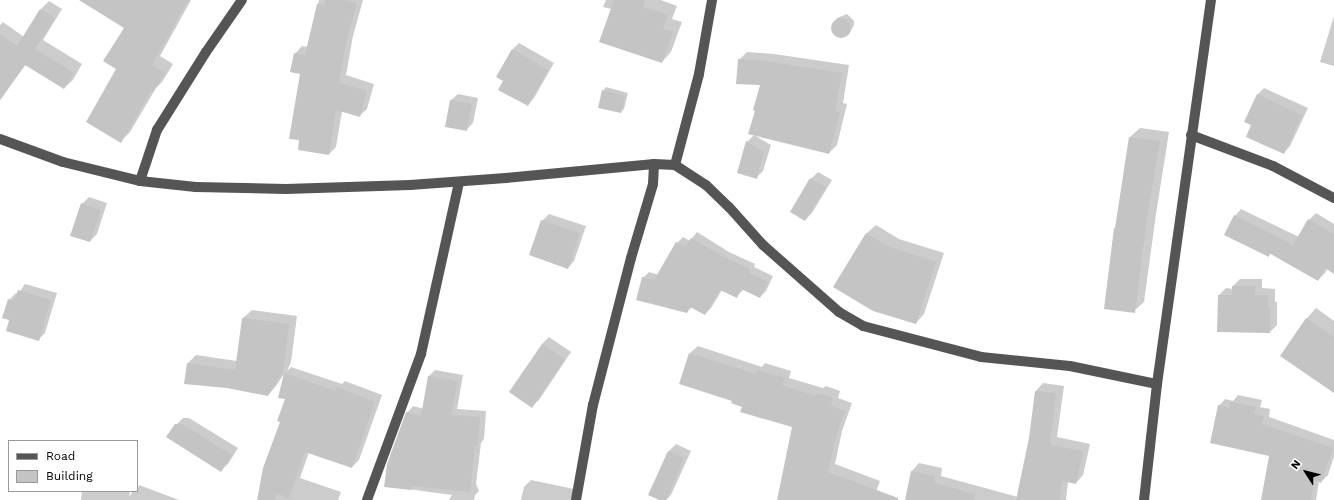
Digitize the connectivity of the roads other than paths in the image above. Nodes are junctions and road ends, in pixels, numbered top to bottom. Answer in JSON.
{"nodes":[{"id":1,"x":242,"y":0,"type":"edge"},
{"id":2,"x":712,"y":0,"type":"edge"},
{"id":3,"x":1211,"y":0,"type":"edge"},
{"id":4,"x":1191,"y":135,"type":"junction"},
{"id":5,"x":0,"y":139,"type":"edge"},
{"id":6,"x":654,"y":164,"type":"junction"},
{"id":7,"x":675,"y":165,"type":"junction"},
{"id":8,"x":140,"y":181,"type":"junction"},
{"id":9,"x":460,"y":182,"type":"junction"},
{"id":10,"x":1334,"y":198,"type":"edge"},
{"id":11,"x":1157,"y":384,"type":"junction"},
{"id":12,"x":367,"y":500,"type":"edge"},
{"id":13,"x":576,"y":500,"type":"edge"},
{"id":14,"x":1144,"y":500,"type":"edge"}],
"edges":[{"from":1,"to":8,"type":"street"},
{"from":2,"to":7,"type":"street"},
{"from":3,"to":4,"type":"street"},
{"from":4,"to":10,"type":"street"},
{"from":4,"to":11,"type":"street"},
{"from":5,"to":8,"type":"street"},
{"from":6,"to":7,"type":"street"},
{"from":6,"to":9,"type":"street"},
{"from":6,"to":13,"type":"street"},
{"from":7,"to":11,"type":"street"},
{"from":8,"to":9,"type":"street"},
{"from":9,"to":12,"type":"street"},
{"from":11,"to":14,"type":"street"}]}
